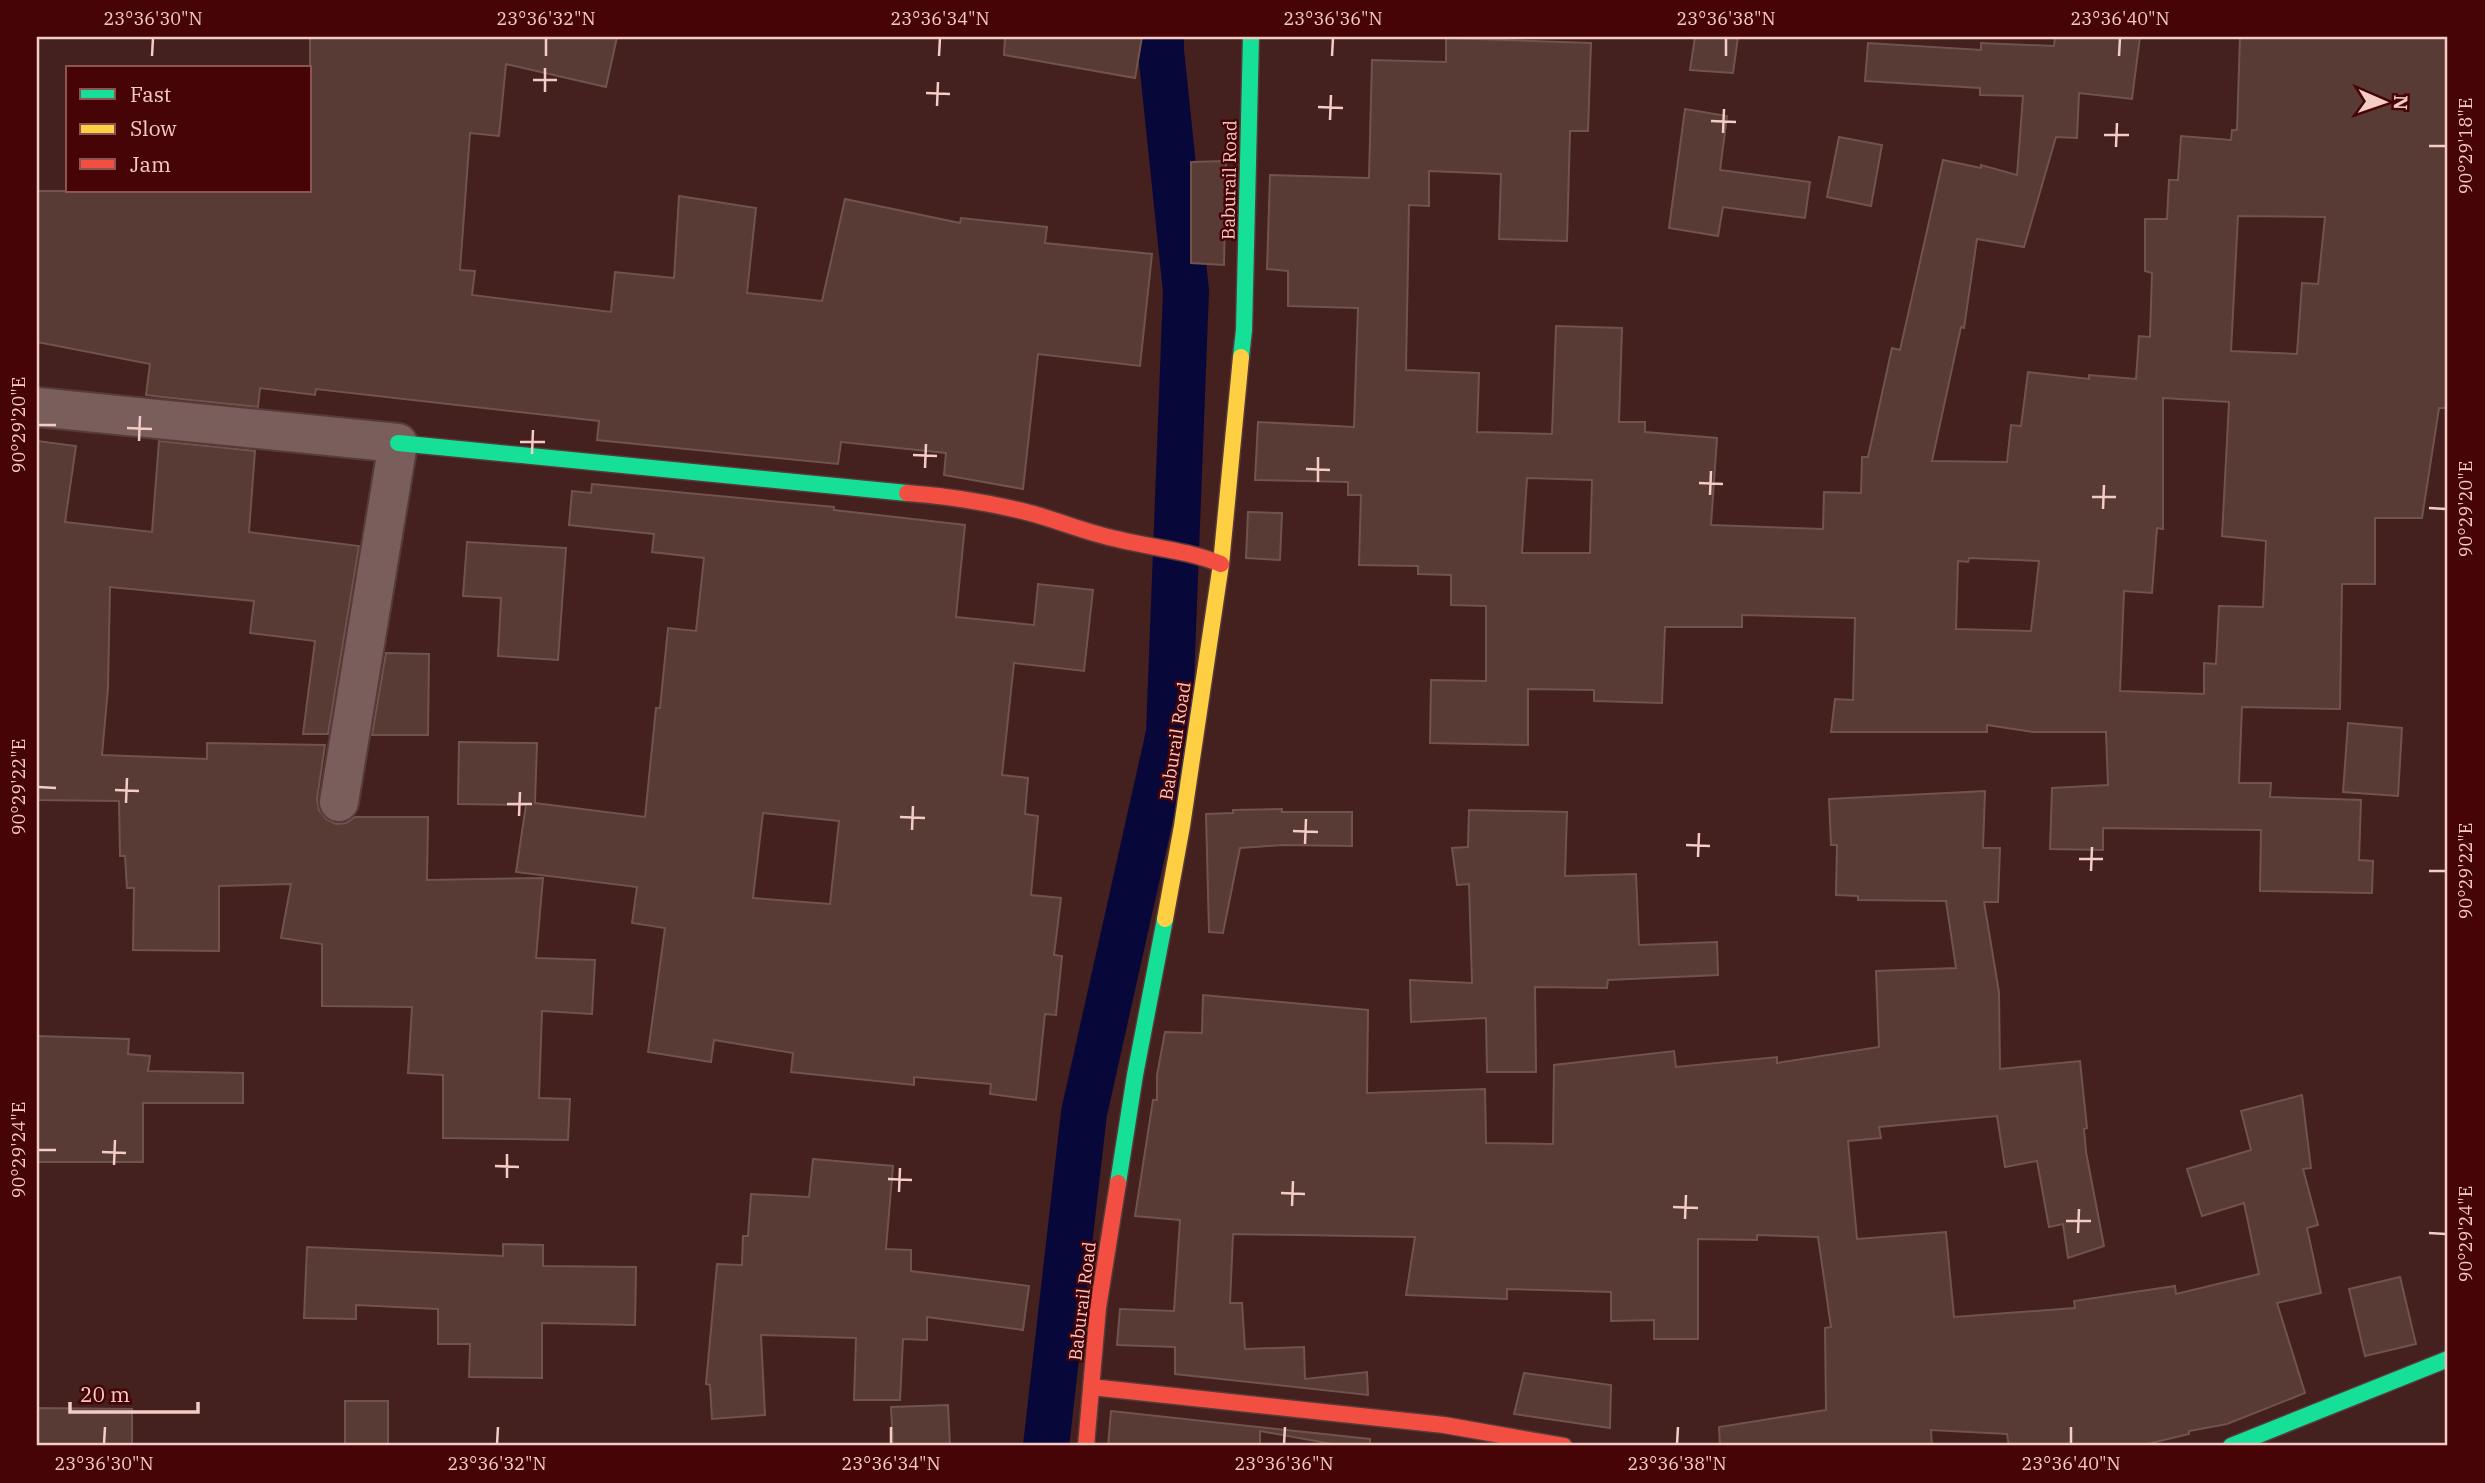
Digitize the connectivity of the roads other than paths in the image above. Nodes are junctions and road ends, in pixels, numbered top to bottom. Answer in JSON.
{"nodes":[{"id":1,"x":1251,"y":37,"type":"edge"},
{"id":2,"x":37,"y":407,"type":"edge"},
{"id":3,"x":398,"y":443,"type":"junction"},
{"id":4,"x":1221,"y":564,"type":"junction"},
{"id":5,"x":339,"y":802,"type":"dead end"},
{"id":6,"x":2448,"y":1359,"type":"edge"},
{"id":7,"x":1091,"y":1387,"type":"junction"},
{"id":8,"x":1086,"y":1446,"type":"edge"},
{"id":9,"x":1564,"y":1446,"type":"edge"},
{"id":10,"x":2231,"y":1446,"type":"edge"}],
"edges":[{"from":1,"to":4,"type":"street","name":"Baburail Road"},
{"from":2,"to":3,"type":"street"},
{"from":3,"to":4,"type":"street"},
{"from":3,"to":5,"type":"street"},
{"from":4,"to":7,"type":"street","name":"Baburail Road"},
{"from":6,"to":10,"type":"street"},
{"from":7,"to":8,"type":"street","name":"Baburail Road"},
{"from":7,"to":9,"type":"street"}]}
